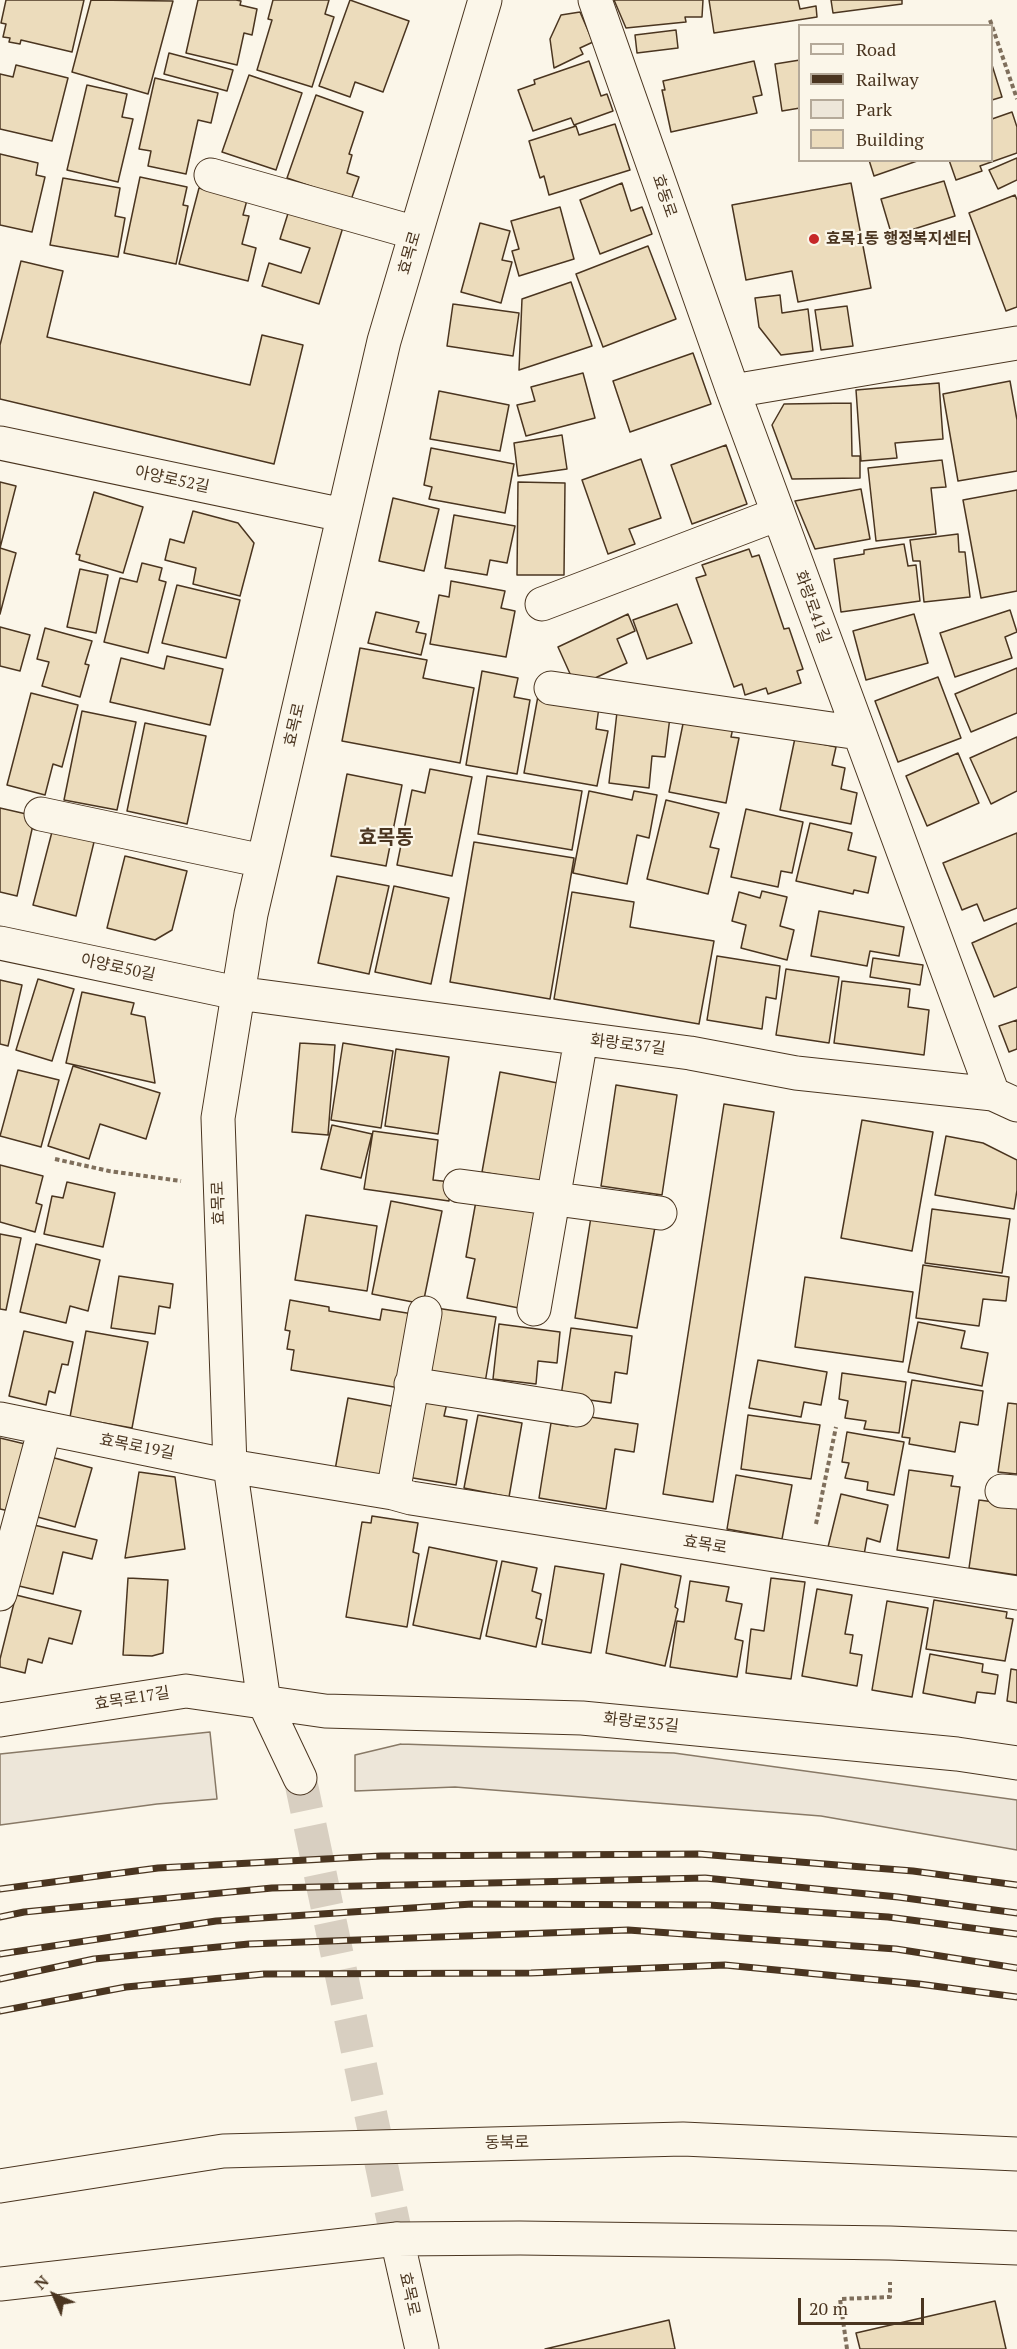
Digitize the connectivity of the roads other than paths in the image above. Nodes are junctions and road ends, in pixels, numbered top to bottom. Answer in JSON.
{"nodes":[{"id":1,"x":485,"y":0,"type":"edge"},
{"id":2,"x":595,"y":0,"type":"edge"},
{"id":3,"x":211,"y":175,"type":"dead end"},
{"id":4,"x":416,"y":232,"type":"junction"},
{"id":5,"x":1017,"y":343,"type":"edge"},
{"id":6,"x":732,"y":391,"type":"junction"},
{"id":7,"x":0,"y":443,"type":"edge"},
{"id":8,"x":778,"y":514,"type":"junction"},
{"id":9,"x":343,"y":515,"type":"junction"},
{"id":10,"x":542,"y":604,"type":"dead end"},
{"id":11,"x":551,"y":688,"type":"dead end"},
{"id":12,"x":859,"y":733,"type":"junction"},
{"id":13,"x":41,"y":814,"type":"dead end"},
{"id":14,"x":263,"y":861,"type":"junction"},
{"id":15,"x":0,"y":943,"type":"edge"},
{"id":16,"x":237,"y":993,"type":"junction"},
{"id":17,"x":581,"y":1039,"type":"junction"},
{"id":18,"x":1005,"y":1100,"type":"edge"},
{"id":19,"x":459,"y":1186,"type":"dead end"},
{"id":20,"x":553,"y":1199,"type":"junction"},
{"id":21,"x":660,"y":1213,"type":"dead end"},
{"id":22,"x":534,"y":1309,"type":"dead end"},
{"id":23,"x":425,"y":1313,"type":"dead end"},
{"id":24,"x":411,"y":1384,"type":"junction"},
{"id":25,"x":577,"y":1410,"type":"dead end"},
{"id":26,"x":0,"y":1419,"type":"edge"},
{"id":27,"x":45,"y":1428,"type":"junction"},
{"id":28,"x":230,"y":1466,"type":"junction"},
{"id":29,"x":393,"y":1493,"type":"junction"},
{"id":30,"x":1017,"y":1593,"type":"edge"},
{"id":31,"x":0,"y":1594,"type":"edge"},
{"id":32,"x":264,"y":1701,"type":"junction"},
{"id":33,"x":0,"y":1720,"type":"edge"},
{"id":34,"x":1017,"y":1763,"type":"edge"},
{"id":35,"x":300,"y":1778,"type":"tunnel mouth"},
{"id":36,"x":1017,"y":2154,"type":"edge"},
{"id":37,"x":0,"y":2186,"type":"edge"},
{"id":38,"x":397,"y":2239,"type":"junction"},
{"id":39,"x":1017,"y":2248,"type":"edge"},
{"id":40,"x":0,"y":2284,"type":"edge"},
{"id":41,"x":422,"y":2349,"type":"edge"}],
"edges":[{"from":1,"to":4,"type":"street","name":"효목로"},
{"from":2,"to":6,"type":"street","name":"효동로"},
{"from":3,"to":4,"type":"street"},
{"from":4,"to":9,"type":"street","name":"효목로"},
{"from":5,"to":6,"type":"street"},
{"from":6,"to":8,"type":"street","name":"화랑로41길"},
{"from":7,"to":9,"type":"street","name":"아양로52길"},
{"from":8,"to":10,"type":"street"},
{"from":8,"to":12,"type":"street","name":"화랑로41길"},
{"from":9,"to":14,"type":"street","name":"효목로"},
{"from":11,"to":12,"type":"street"},
{"from":12,"to":18,"type":"street","name":"화랑로41길"},
{"from":13,"to":14,"type":"street"},
{"from":14,"to":16,"type":"street","name":"효목로"},
{"from":15,"to":16,"type":"street","name":"아양로50길"},
{"from":16,"to":17,"type":"street","name":"화랑로37길"},
{"from":16,"to":28,"type":"street","name":"효목로"},
{"from":17,"to":18,"type":"street","name":"화랑로37길"},
{"from":17,"to":20,"type":"street"},
{"from":19,"to":20,"type":"street"},
{"from":20,"to":21,"type":"street"},
{"from":20,"to":22,"type":"street"},
{"from":23,"to":24,"type":"street"},
{"from":24,"to":25,"type":"street"},
{"from":24,"to":29,"type":"street"},
{"from":26,"to":27,"type":"street","name":"효목로19길"},
{"from":27,"to":28,"type":"street","name":"효목로19길"},
{"from":27,"to":31,"type":"street"},
{"from":28,"to":29,"type":"street","name":"효목로"},
{"from":28,"to":32,"type":"street","name":"효목로"},
{"from":29,"to":30,"type":"street","name":"효목로"},
{"from":32,"to":33,"type":"street","name":"효목로17길"},
{"from":32,"to":34,"type":"street","name":"화랑로35길"},
{"from":32,"to":35,"type":"street","name":"효목로"},
{"from":36,"to":37,"type":"street","name":"동북로"},
{"from":38,"to":39,"type":"street"},
{"from":38,"to":40,"type":"street"},
{"from":38,"to":41,"type":"street","name":"효목로"}]}
